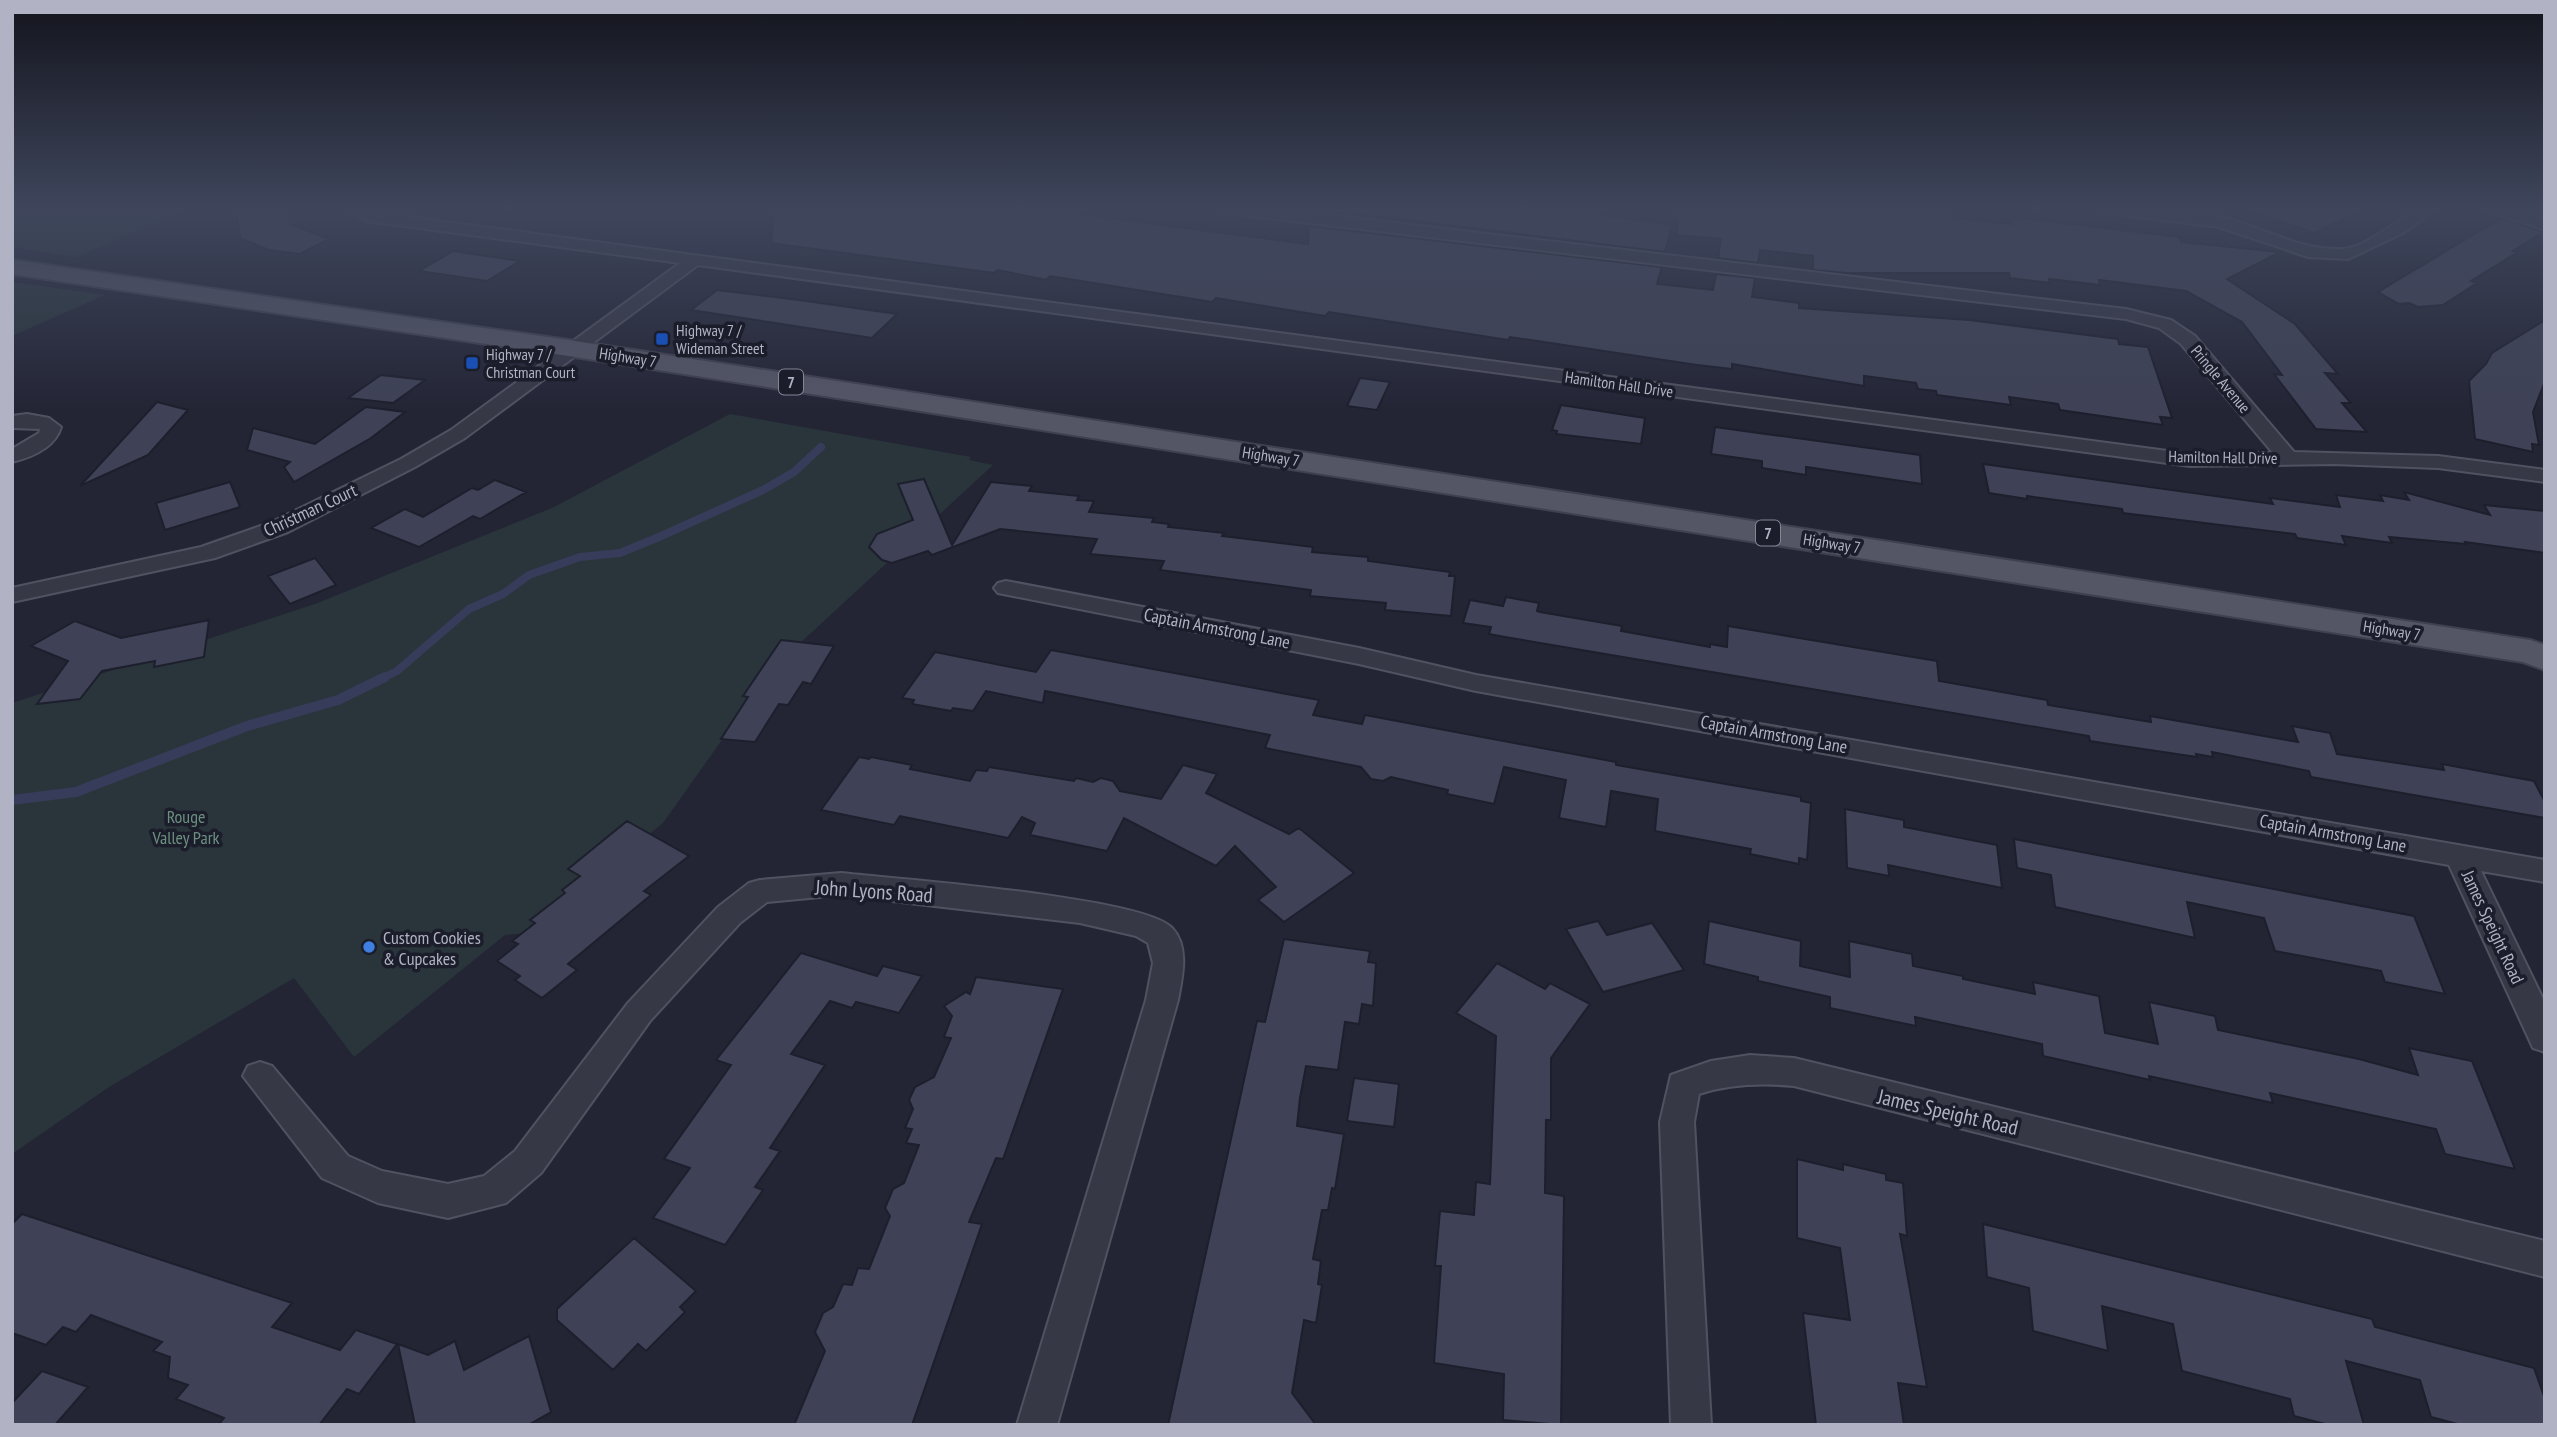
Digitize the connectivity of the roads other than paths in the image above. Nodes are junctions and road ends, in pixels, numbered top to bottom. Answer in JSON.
{"nodes":[{"id":1,"x":63,"y":275,"type":"edge"},
{"id":2,"x":675,"y":275,"type":"edge"},
{"id":3,"x":808,"y":275,"type":"edge"},
{"id":4,"x":1794,"y":275,"type":"edge"},
{"id":5,"x":575,"y":349,"type":"junction"},
{"id":6,"x":12,"y":422,"type":"edge"},
{"id":7,"x":12,"y":456,"type":"edge"},
{"id":8,"x":2289,"y":459,"type":"junction"},
{"id":9,"x":2545,"y":476,"type":"edge"},
{"id":10,"x":1006,"y":588,"type":"dead end"},
{"id":11,"x":12,"y":595,"type":"edge"},
{"id":12,"x":2540,"y":652,"type":"edge"},
{"id":13,"x":2459,"y":855,"type":"junction"},
{"id":14,"x":2545,"y":871,"type":"edge"},
{"id":15,"x":2545,"y":1038,"type":"edge"},
{"id":16,"x":260,"y":1076,"type":"dead end"},
{"id":17,"x":2545,"y":1259,"type":"edge"},
{"id":18,"x":1037,"y":1425,"type":"edge"},
{"id":19,"x":1691,"y":1425,"type":"edge"}],
"edges":[{"from":1,"to":5,"type":"main road","name":"Highway 7","number":"7"},
{"from":2,"to":5,"type":"street","name":"Christman Court"},
{"from":3,"to":8,"type":"street","name":"Hamilton Hall Drive"},
{"from":4,"to":8,"type":"street","name":"Pringle Avenue"},
{"from":5,"to":11,"type":"street","name":"Christman Court"},
{"from":5,"to":12,"type":"main road","name":"Highway 7","number":"7"},
{"from":6,"to":7,"type":"street"},
{"from":8,"to":9,"type":"street","name":"Hamilton Hall Drive"},
{"from":10,"to":13,"type":"street","name":"Captain Armstrong Lane"},
{"from":13,"to":14,"type":"street","name":"Captain Armstrong Lane"},
{"from":13,"to":15,"type":"street","name":"James Speight Road"},
{"from":16,"to":18,"type":"street","name":"John Lyons Road"},
{"from":17,"to":19,"type":"street","name":"James Speight Road"}]}
